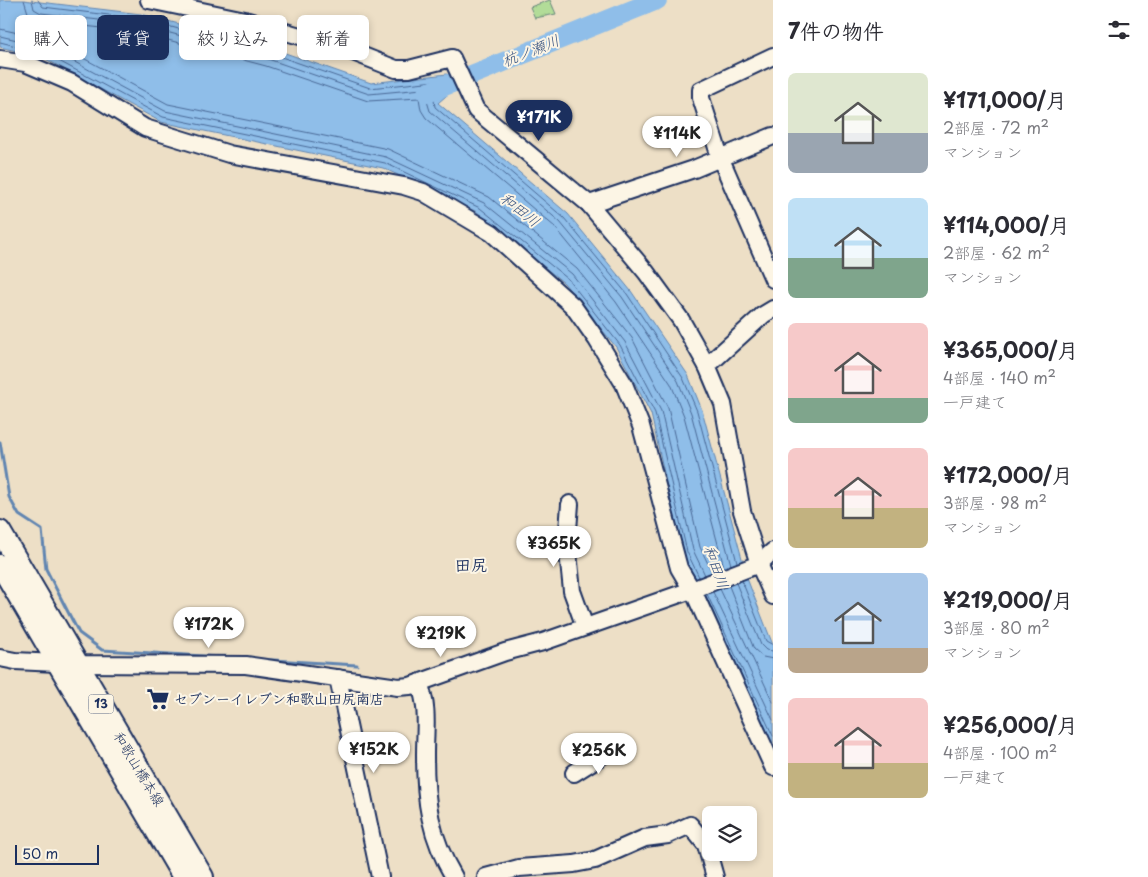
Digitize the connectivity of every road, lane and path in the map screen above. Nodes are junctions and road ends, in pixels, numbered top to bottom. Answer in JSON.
{"nodes":[{"id":1,"x":149,"y":0,"type":"edge"},
{"id":2,"x":773,"y":56,"type":"edge"},
{"id":3,"x":0,"y":59,"type":"edge"},
{"id":4,"x":773,"y":136,"type":"edge"},
{"id":5,"x":720,"y":157,"type":"junction"},
{"id":6,"x":589,"y":204,"type":"junction"},
{"id":7,"x":773,"y":279,"type":"edge"},
{"id":8,"x":773,"y":309,"type":"edge"},
{"id":9,"x":707,"y":366,"type":"junction"},
{"id":10,"x":570,"y":504,"type":"dead end"},
{"id":11,"x":0,"y":531,"type":"edge"},
{"id":12,"x":773,"y":551,"type":"edge"},
{"id":13,"x":0,"y":565,"type":"edge"},
{"id":14,"x":755,"y":565,"type":"junction"},
{"id":15,"x":694,"y":589,"type":"junction"},
{"id":16,"x":773,"y":596,"type":"edge"},
{"id":17,"x":585,"y":627,"type":"junction"},
{"id":18,"x":0,"y":658,"type":"edge"},
{"id":19,"x":56,"y":663,"type":"junction"},
{"id":20,"x":77,"y":664,"type":"junction"},
{"id":21,"x":338,"y":678,"type":"junction"},
{"id":22,"x":419,"y":683,"type":"junction"},
{"id":23,"x":609,"y":751,"type":"dead end"},
{"id":24,"x":773,"y":767,"type":"edge"},
{"id":25,"x":574,"y":773,"type":"dead end"},
{"id":26,"x":545,"y":872,"type":"edge"},
{"id":27,"x":184,"y":877,"type":"edge"},
{"id":28,"x":203,"y":877,"type":"edge"},
{"id":29,"x":380,"y":877,"type":"edge"},
{"id":30,"x":454,"y":877,"type":"edge"},
{"id":31,"x":486,"y":877,"type":"edge"},
{"id":32,"x":715,"y":877,"type":"edge"}],
"edges":[{"from":1,"to":6,"type":"street"},
{"from":2,"to":5,"type":"street"},
{"from":3,"to":15,"type":"street"},
{"from":4,"to":5,"type":"street"},
{"from":5,"to":6,"type":"street"},
{"from":5,"to":7,"type":"street"},
{"from":6,"to":9,"type":"street"},
{"from":8,"to":9,"type":"street"},
{"from":9,"to":14,"type":"street"},
{"from":10,"to":17,"type":"street"},
{"from":11,"to":20,"type":"main road","name":"和歌山橋本線","number":"13"},
{"from":12,"to":14,"type":"street"},
{"from":13,"to":19,"type":"main road","name":"和歌山橋本線","number":"13"},
{"from":14,"to":15,"type":"street"},
{"from":14,"to":16,"type":"street"},
{"from":15,"to":17,"type":"street"},
{"from":15,"to":24,"type":"street"},
{"from":17,"to":22,"type":"street"},
{"from":18,"to":19,"type":"street"},
{"from":19,"to":20,"type":"street"},
{"from":19,"to":27,"type":"main road","name":"和歌山橋本線","number":"13"},
{"from":20,"to":21,"type":"street"},
{"from":20,"to":28,"type":"main road","name":"和歌山橋本線","number":"13"},
{"from":21,"to":22,"type":"street"},
{"from":21,"to":29,"type":"street"},
{"from":22,"to":30,"type":"street"},
{"from":23,"to":25,"type":"street"},
{"from":26,"to":31,"type":"street"},
{"from":26,"to":32,"type":"street"}]}
